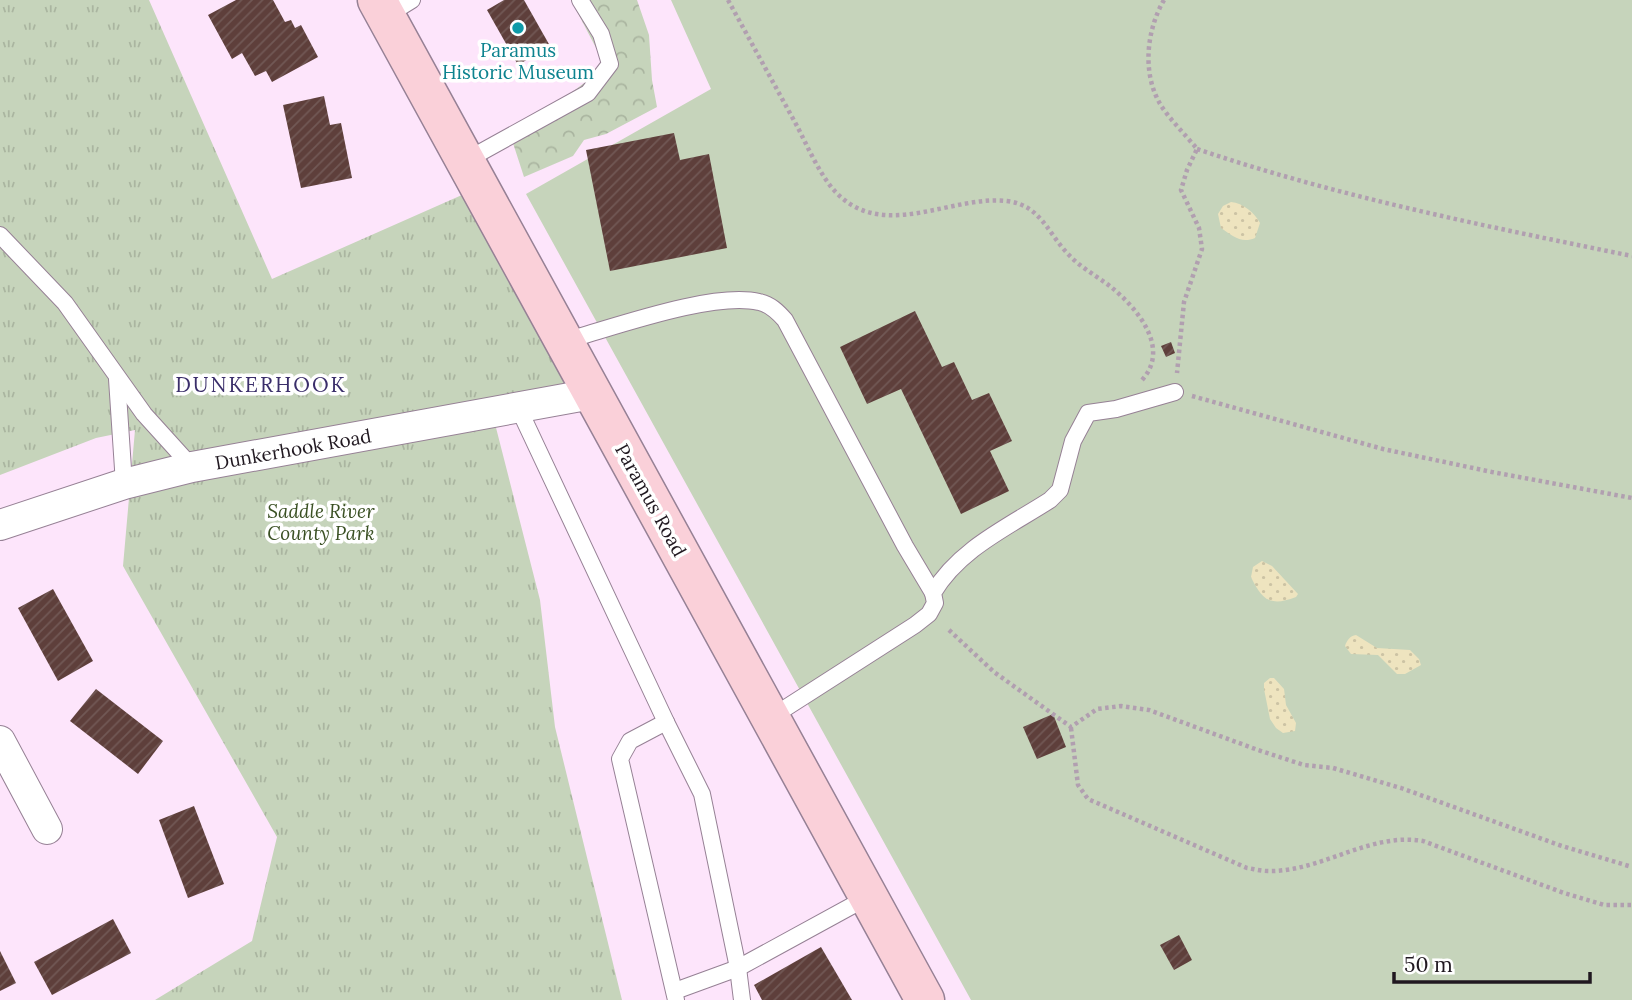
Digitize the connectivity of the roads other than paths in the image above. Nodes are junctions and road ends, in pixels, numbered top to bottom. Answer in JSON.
{"nodes":[{"id":1,"x":580,"y":0,"type":"edge"},
{"id":2,"x":392,"y":5,"type":"edge"},
{"id":3,"x":465,"y":161,"type":"junction"},
{"id":4,"x":0,"y":235,"type":"edge"},
{"id":5,"x":564,"y":341,"type":"junction"},
{"id":6,"x":117,"y":379,"type":"junction"},
{"id":7,"x":1175,"y":392,"type":"road end"},
{"id":8,"x":592,"y":394,"type":"junction"},
{"id":9,"x":518,"y":407,"type":"junction"},
{"id":10,"x":192,"y":467,"type":"junction"},
{"id":11,"x":124,"y":484,"type":"junction"},
{"id":12,"x":0,"y":525,"type":"edge"},
{"id":13,"x":933,"y":593,"type":"junction"},
{"id":14,"x":770,"y":718,"type":"junction"},
{"id":15,"x":666,"y":722,"type":"junction"},
{"id":16,"x":0,"y":741,"type":"edge"},
{"id":17,"x":47,"y":829,"type":"dead end"},
{"id":18,"x":868,"y":897,"type":"junction"},
{"id":19,"x":738,"y":968,"type":"junction"},
{"id":20,"x":675,"y":995,"type":"edge"},
{"id":21,"x":742,"y":1000,"type":"edge"},
{"id":22,"x":925,"y":1000,"type":"edge"}],
"edges":[{"from":1,"to":3,"type":"lane"},
{"from":2,"to":3,"type":"main road","name":"Paramus Road"},
{"from":3,"to":5,"type":"main road","name":"Paramus Road"},
{"from":4,"to":6,"type":"lane"},
{"from":5,"to":8,"type":"main road","name":"Paramus Road"},
{"from":5,"to":13,"type":"lane"},
{"from":6,"to":10,"type":"lane"},
{"from":6,"to":11,"type":"lane"},
{"from":7,"to":13,"type":"lane"},
{"from":8,"to":9,"type":"street","name":"Dunkerhook Road"},
{"from":8,"to":14,"type":"main road","name":"Paramus Road"},
{"from":9,"to":10,"type":"street","name":"Dunkerhook Road"},
{"from":9,"to":15,"type":"lane"},
{"from":10,"to":11,"type":"street","name":"Dunkerhook Road"},
{"from":11,"to":12,"type":"street","name":"Dunkerhook Road"},
{"from":13,"to":14,"type":"lane"},
{"from":14,"to":18,"type":"main road","name":"Paramus Road"},
{"from":15,"to":19,"type":"lane"},
{"from":15,"to":20,"type":"lane"},
{"from":16,"to":17,"type":"street"},
{"from":18,"to":19,"type":"lane"},
{"from":18,"to":22,"type":"main road","name":"Paramus Road"},
{"from":19,"to":20,"type":"lane"},
{"from":19,"to":21,"type":"lane"}]}
